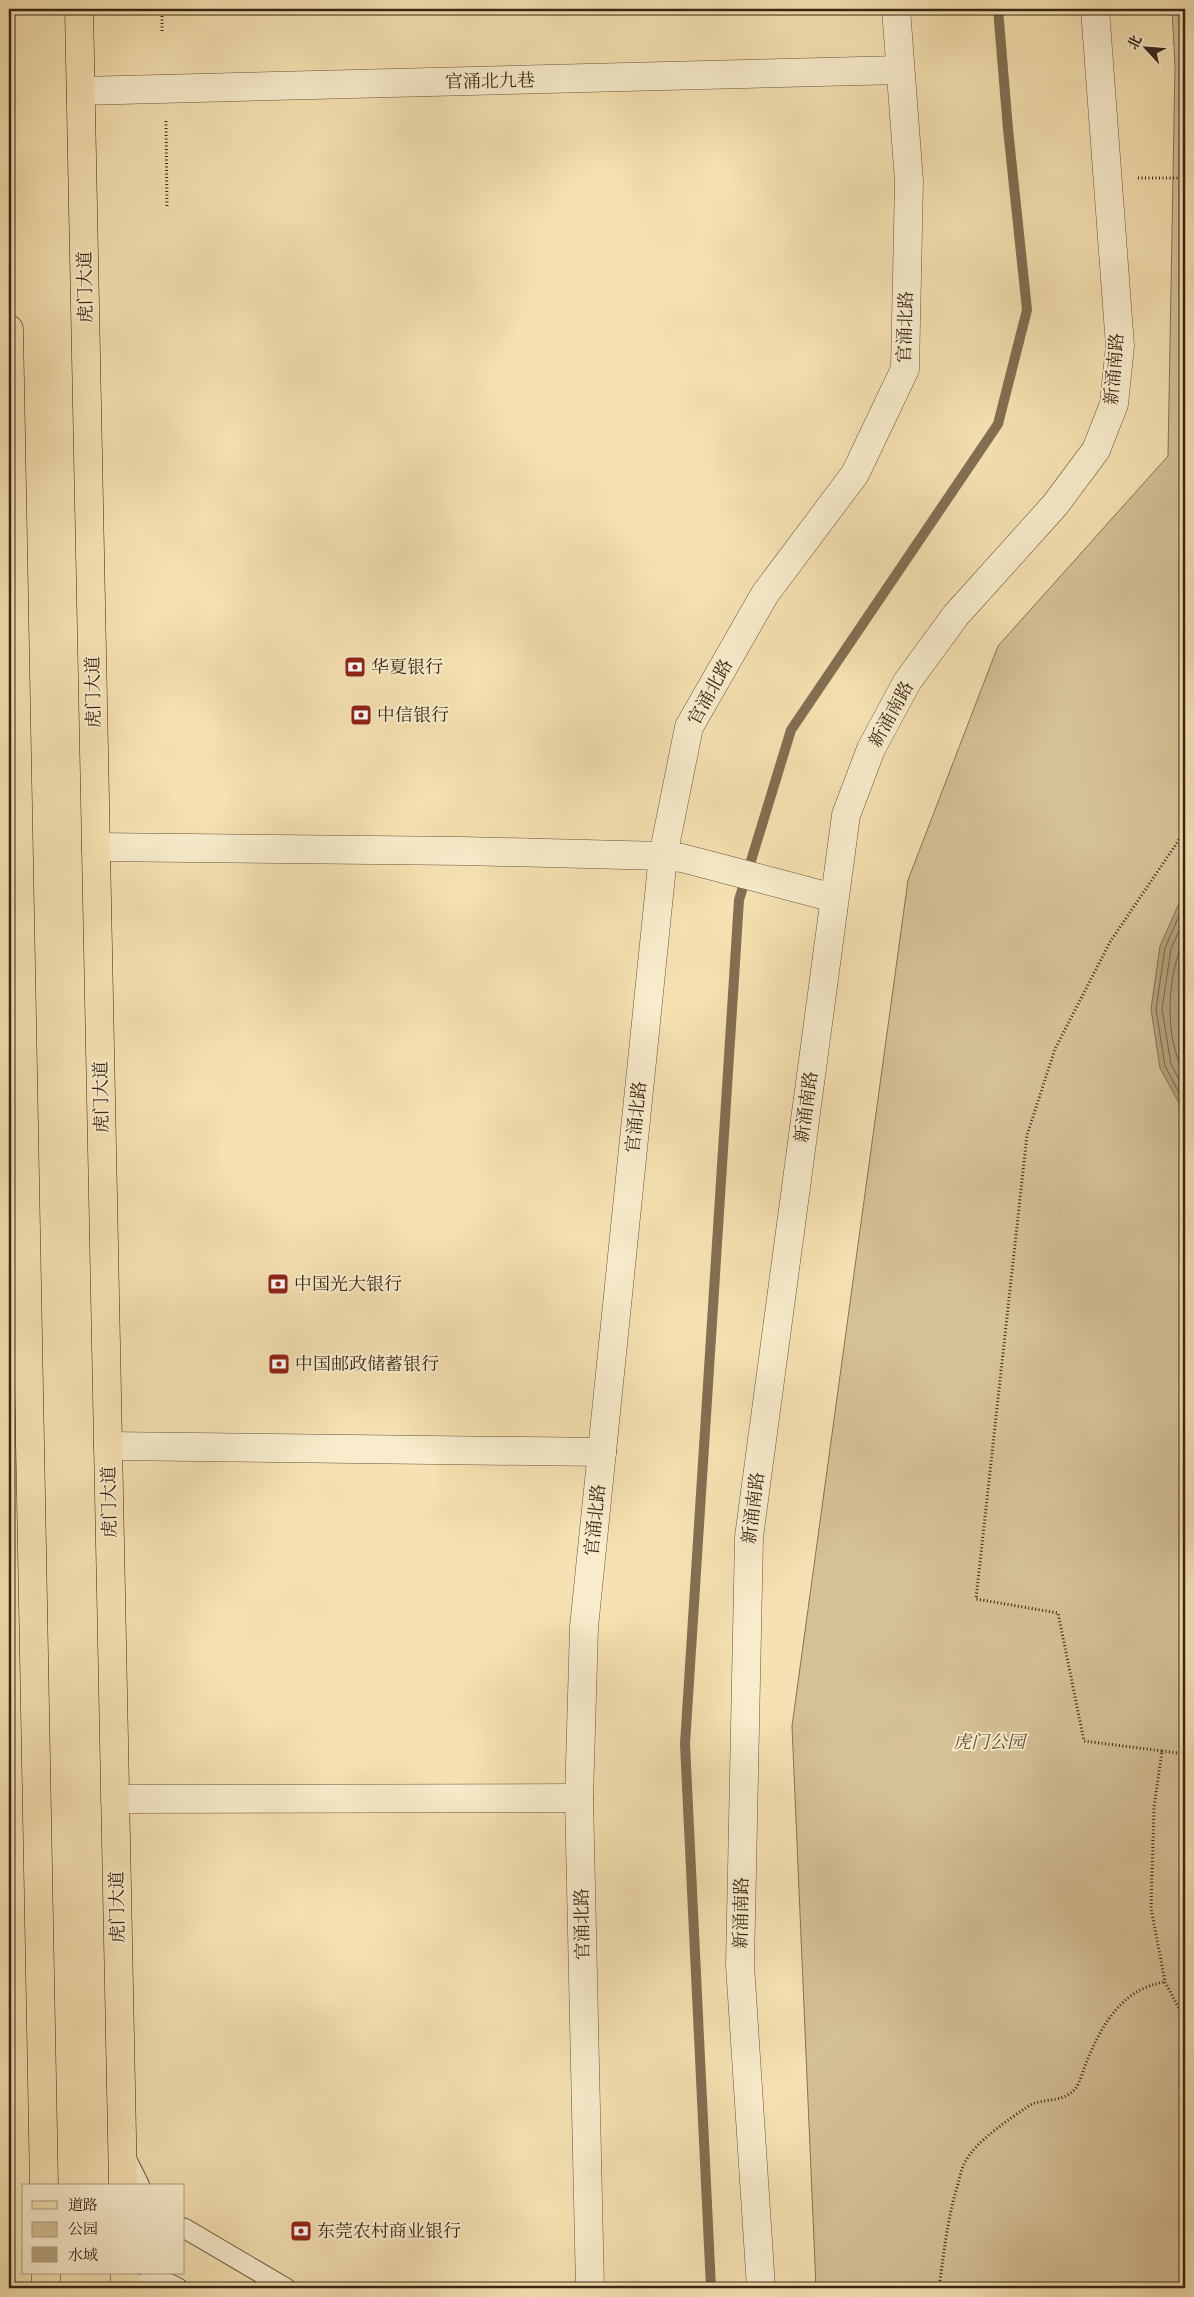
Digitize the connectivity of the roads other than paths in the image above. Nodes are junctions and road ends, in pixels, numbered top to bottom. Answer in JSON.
{"nodes":[{"id":1,"x":79,"y":9,"type":"edge"},
{"id":2,"x":896,"y":9,"type":"edge"},
{"id":3,"x":1095,"y":9,"type":"edge"},
{"id":4,"x":900,"y":70,"type":"junction"},
{"id":5,"x":81,"y":91,"type":"junction"},
{"id":6,"x":9,"y":329,"type":"edge"},
{"id":7,"x":96,"y":847,"type":"junction"},
{"id":8,"x":663,"y":856,"type":"junction"},
{"id":9,"x":834,"y":898,"type":"junction"},
{"id":10,"x":108,"y":1446,"type":"junction"},
{"id":11,"x":602,"y":1452,"type":"junction"},
{"id":12,"x":579,"y":1798,"type":"junction"},
{"id":13,"x":115,"y":1799,"type":"junction"},
{"id":14,"x":122,"y":2151,"type":"junction"},
{"id":15,"x":44,"y":2184,"type":"edge"},
{"id":16,"x":123,"y":2184,"type":"edge"},
{"id":17,"x":139,"y":2184,"type":"edge"},
{"id":18,"x":185,"y":2229,"type":"edge"},
{"id":19,"x":46,"y":2274,"type":"edge"},
{"id":20,"x":125,"y":2274,"type":"edge"},
{"id":21,"x":46,"y":2288,"type":"edge"},
{"id":22,"x":125,"y":2288,"type":"edge"},
{"id":23,"x":138,"y":2288,"type":"edge"},
{"id":24,"x":178,"y":2288,"type":"edge"},
{"id":25,"x":286,"y":2288,"type":"edge"},
{"id":26,"x":590,"y":2288,"type":"edge"},
{"id":27,"x":760,"y":2288,"type":"edge"}],
"edges":[{"from":1,"to":5,"type":"main road","name":"虎门大道"},
{"from":2,"to":4,"type":"street","name":"官涌北路"},
{"from":3,"to":9,"type":"street","name":"新涌南路"},
{"from":4,"to":5,"type":"street","name":"官涌北九巷"},
{"from":4,"to":8,"type":"street","name":"官涌北路"},
{"from":5,"to":7,"type":"main road","name":"虎门大道"},
{"from":6,"to":15,"type":"main road"},
{"from":7,"to":8,"type":"street"},
{"from":7,"to":10,"type":"main road","name":"虎门大道"},
{"from":8,"to":9,"type":"street"},
{"from":8,"to":11,"type":"street","name":"官涌北路"},
{"from":9,"to":27,"type":"street","name":"新涌南路"},
{"from":10,"to":11,"type":"street"},
{"from":10,"to":13,"type":"main road","name":"虎门大道"},
{"from":11,"to":12,"type":"street","name":"官涌北路"},
{"from":12,"to":13,"type":"street"},
{"from":12,"to":26,"type":"street","name":"官涌北路"},
{"from":13,"to":14,"type":"main road","name":"虎门大道"},
{"from":14,"to":16,"type":"main road","name":"虎门大道"},
{"from":14,"to":17,"type":"lane"},
{"from":18,"to":25,"type":"lane"},
{"from":19,"to":21,"type":"main road"},
{"from":20,"to":22,"type":"main road"},
{"from":23,"to":24,"type":"lane"}]}
